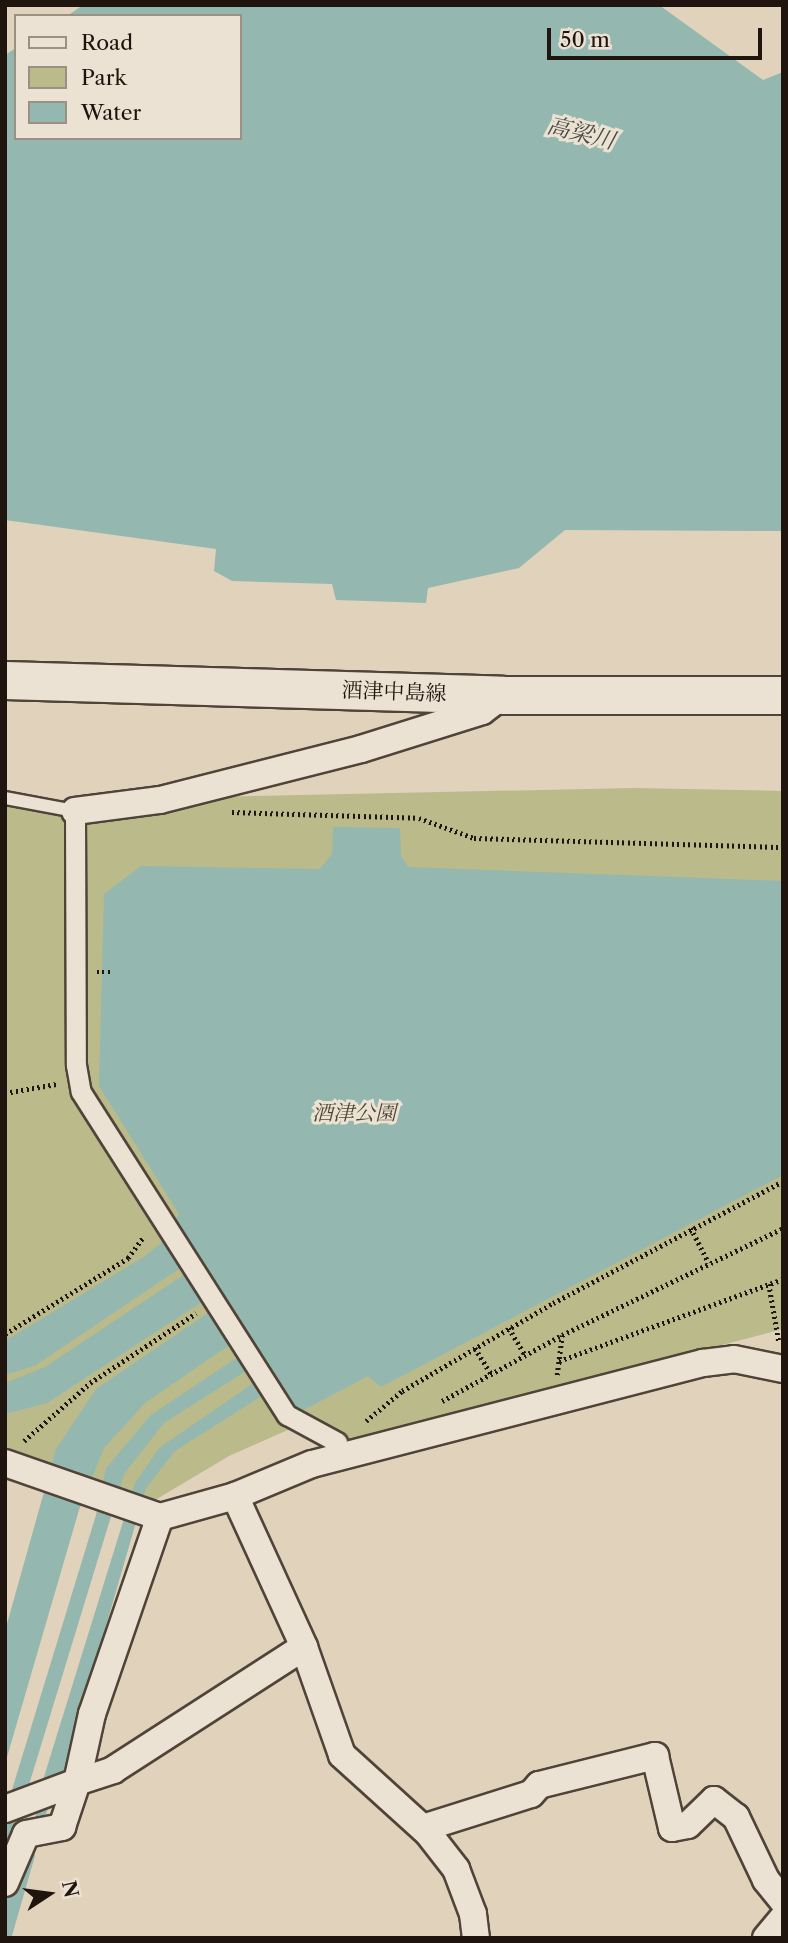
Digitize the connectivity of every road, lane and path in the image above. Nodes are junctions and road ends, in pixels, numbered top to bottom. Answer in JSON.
{"nodes":[{"id":1,"x":5,"y":681,"type":"edge"},
{"id":2,"x":503,"y":695,"type":"junction"},
{"id":3,"x":783,"y":695,"type":"edge"},
{"id":4,"x":5,"y":798,"type":"edge"},
{"id":5,"x":75,"y":811,"type":"junction"},
{"id":6,"x":222,"y":812,"type":"dead end"},
{"id":7,"x":783,"y":847,"type":"edge"},
{"id":8,"x":78,"y":1080,"type":"junction"},
{"id":9,"x":5,"y":1093,"type":"edge"},
{"id":10,"x":783,"y":1181,"type":"edge"},
{"id":11,"x":159,"y":1215,"type":"junction"},
{"id":12,"x":691,"y":1228,"type":"junction"},
{"id":13,"x":783,"y":1228,"type":"edge"},
{"id":14,"x":709,"y":1263,"type":"junction"},
{"id":15,"x":783,"y":1279,"type":"edge"},
{"id":16,"x":769,"y":1284,"type":"junction"},
{"id":17,"x":198,"y":1311,"type":"dead end"},
{"id":18,"x":509,"y":1328,"type":"junction"},
{"id":19,"x":5,"y":1334,"type":"edge"},
{"id":20,"x":562,"y":1335,"type":"junction"},
{"id":21,"x":475,"y":1348,"type":"junction"},
{"id":22,"x":525,"y":1355,"type":"junction"},
{"id":23,"x":559,"y":1361,"type":"junction"},
{"id":24,"x":782,"y":1362,"type":"edge"},
{"id":25,"x":491,"y":1374,"type":"junction"},
{"id":26,"x":553,"y":1400,"type":"junction"},
{"id":27,"x":430,"y":1407,"type":"dead end"},
{"id":28,"x":337,"y":1442,"type":"joint"},
{"id":29,"x":12,"y":1454,"type":"edge"},
{"id":30,"x":235,"y":1496,"type":"junction"},
{"id":31,"x":153,"y":1515,"type":"junction"},
{"id":32,"x":304,"y":1647,"type":"junction"},
{"id":33,"x":70,"y":1784,"type":"junction"},
{"id":34,"x":5,"y":1809,"type":"edge"},
{"id":35,"x":423,"y":1828,"type":"junction"},
{"id":36,"x":7,"y":1882,"type":"edge"},
{"id":37,"x":783,"y":1901,"type":"edge"},
{"id":38,"x":783,"y":1918,"type":"edge"},
{"id":39,"x":476,"y":1938,"type":"edge"},
{"id":40,"x":766,"y":1938,"type":"edge"}],
"edges":[{"from":1,"to":2,"type":"main road","name":"酒津中島線"},
{"from":2,"to":3,"type":"main road","name":"酒津中島線"},
{"from":2,"to":5,"type":"street"},
{"from":4,"to":5,"type":"lane"},
{"from":5,"to":8,"type":"street"},
{"from":6,"to":7,"type":"path"},
{"from":8,"to":9,"type":"path"},
{"from":8,"to":11,"type":"street"},
{"from":10,"to":12,"type":"path"},
{"from":11,"to":19,"type":"path"},
{"from":11,"to":28,"type":"street"},
{"from":12,"to":14,"type":"path"},
{"from":12,"to":18,"type":"path"},
{"from":13,"to":14,"type":"path"},
{"from":14,"to":20,"type":"path"},
{"from":15,"to":16,"type":"path"},
{"from":16,"to":23,"type":"path"},
{"from":16,"to":24,"type":"path"},
{"from":17,"to":29,"type":"path"},
{"from":18,"to":21,"type":"path"},
{"from":18,"to":22,"type":"path"},
{"from":20,"to":22,"type":"path"},
{"from":20,"to":23,"type":"path"},
{"from":21,"to":25,"type":"path"},
{"from":21,"to":28,"type":"path"},
{"from":22,"to":25,"type":"path"},
{"from":23,"to":26,"type":"path"},
{"from":24,"to":26,"type":"street"},
{"from":25,"to":27,"type":"path"},
{"from":26,"to":30,"type":"street"},
{"from":29,"to":31,"type":"street"},
{"from":30,"to":31,"type":"street"},
{"from":30,"to":32,"type":"street"},
{"from":31,"to":33,"type":"street"},
{"from":32,"to":33,"type":"street"},
{"from":32,"to":35,"type":"street"},
{"from":33,"to":34,"type":"street"},
{"from":33,"to":36,"type":"street"},
{"from":35,"to":37,"type":"street"},
{"from":35,"to":39,"type":"street"},
{"from":38,"to":40,"type":"street"}]}
